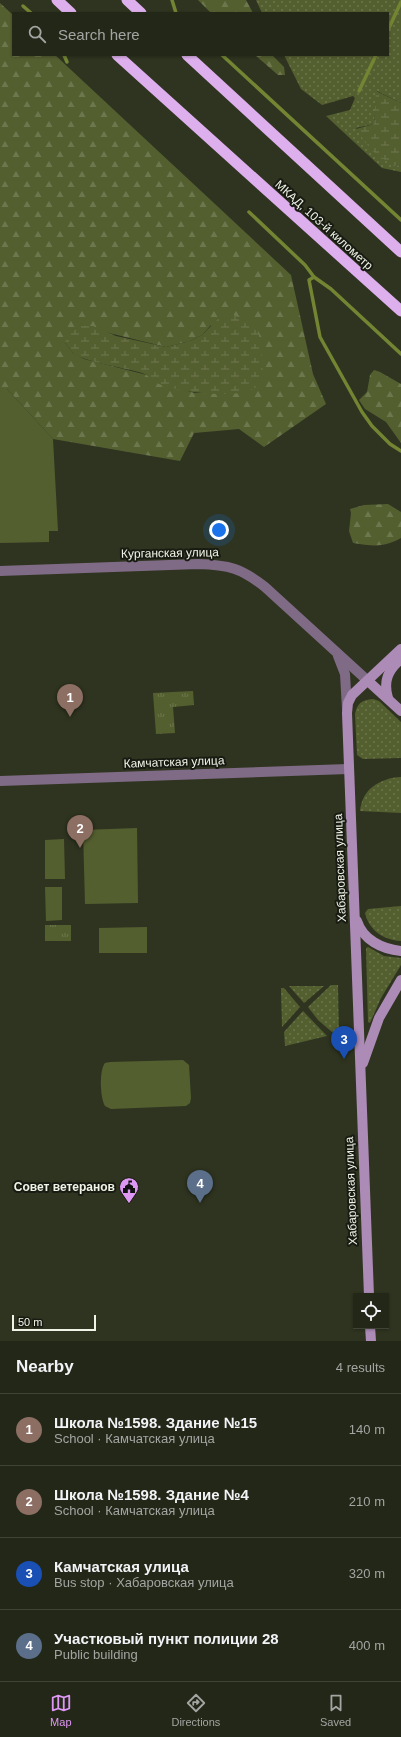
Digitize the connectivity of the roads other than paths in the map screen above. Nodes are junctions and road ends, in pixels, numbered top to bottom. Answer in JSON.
{"nodes":[{"id":1,"x":57,"y":0,"type":"edge"},
{"id":2,"x":127,"y":0,"type":"edge"},
{"id":3,"x":70,"y":12,"type":"edge"},
{"id":4,"x":140,"y":12,"type":"edge"},
{"id":5,"x":118,"y":56,"type":"edge"},
{"id":6,"x":188,"y":56,"type":"edge"},
{"id":7,"x":401,"y":252,"type":"edge"},
{"id":8,"x":401,"y":311,"type":"edge"},
{"id":9,"x":0,"y":572,"type":"edge"},
{"id":10,"x":401,"y":649,"type":"edge"},
{"id":11,"x":336,"y":653,"type":"junction"},
{"id":12,"x":401,"y":659,"type":"edge"},
{"id":13,"x":368,"y":681,"type":"junction"},
{"id":14,"x":388,"y":698,"type":"junction"},
{"id":15,"x":401,"y":711,"type":"edge"},
{"id":16,"x":347,"y":713,"type":"junction"},
{"id":17,"x":348,"y":769,"type":"junction"},
{"id":18,"x":0,"y":781,"type":"edge"},
{"id":19,"x":355,"y":911,"type":"junction"},
{"id":20,"x":401,"y":950,"type":"edge"},
{"id":21,"x":401,"y":980,"type":"edge"},
{"id":22,"x":360,"y":1085,"type":"junction"},
{"id":23,"x":369,"y":1293,"type":"edge"},
{"id":24,"x":370,"y":1329,"type":"edge"},
{"id":25,"x":371,"y":1341,"type":"edge"}],
"edges":[{"from":1,"to":3,"type":"highway"},
{"from":2,"to":4,"type":"highway"},
{"from":5,"to":8,"type":"highway","name":"МКАД, 103-й километр"},
{"from":6,"to":7,"type":"highway"},
{"from":9,"to":11,"type":"street","name":"Курганская улица"},
{"from":10,"to":13,"type":"main road"},
{"from":11,"to":13,"type":"street","name":"Курганская улица"},
{"from":11,"to":16,"type":"street","name":"Хабаровская улица"},
{"from":12,"to":14,"type":"main road"},
{"from":13,"to":14,"type":"main road","name":"Курганская улица"},
{"from":13,"to":16,"type":"main road"},
{"from":14,"to":15,"type":"main road"},
{"from":16,"to":17,"type":"main road","name":"Хабаровская улица"},
{"from":17,"to":18,"type":"street","name":"Камчатская улица"},
{"from":17,"to":19,"type":"main road","name":"Хабаровская улица"},
{"from":19,"to":20,"type":"main road"},
{"from":19,"to":22,"type":"main road","name":"Хабаровская улица"},
{"from":21,"to":22,"type":"main road","name":"Хабаровская улица"},
{"from":22,"to":23,"type":"main road","name":"Хабаровская улица"},
{"from":24,"to":25,"type":"main road"}]}
